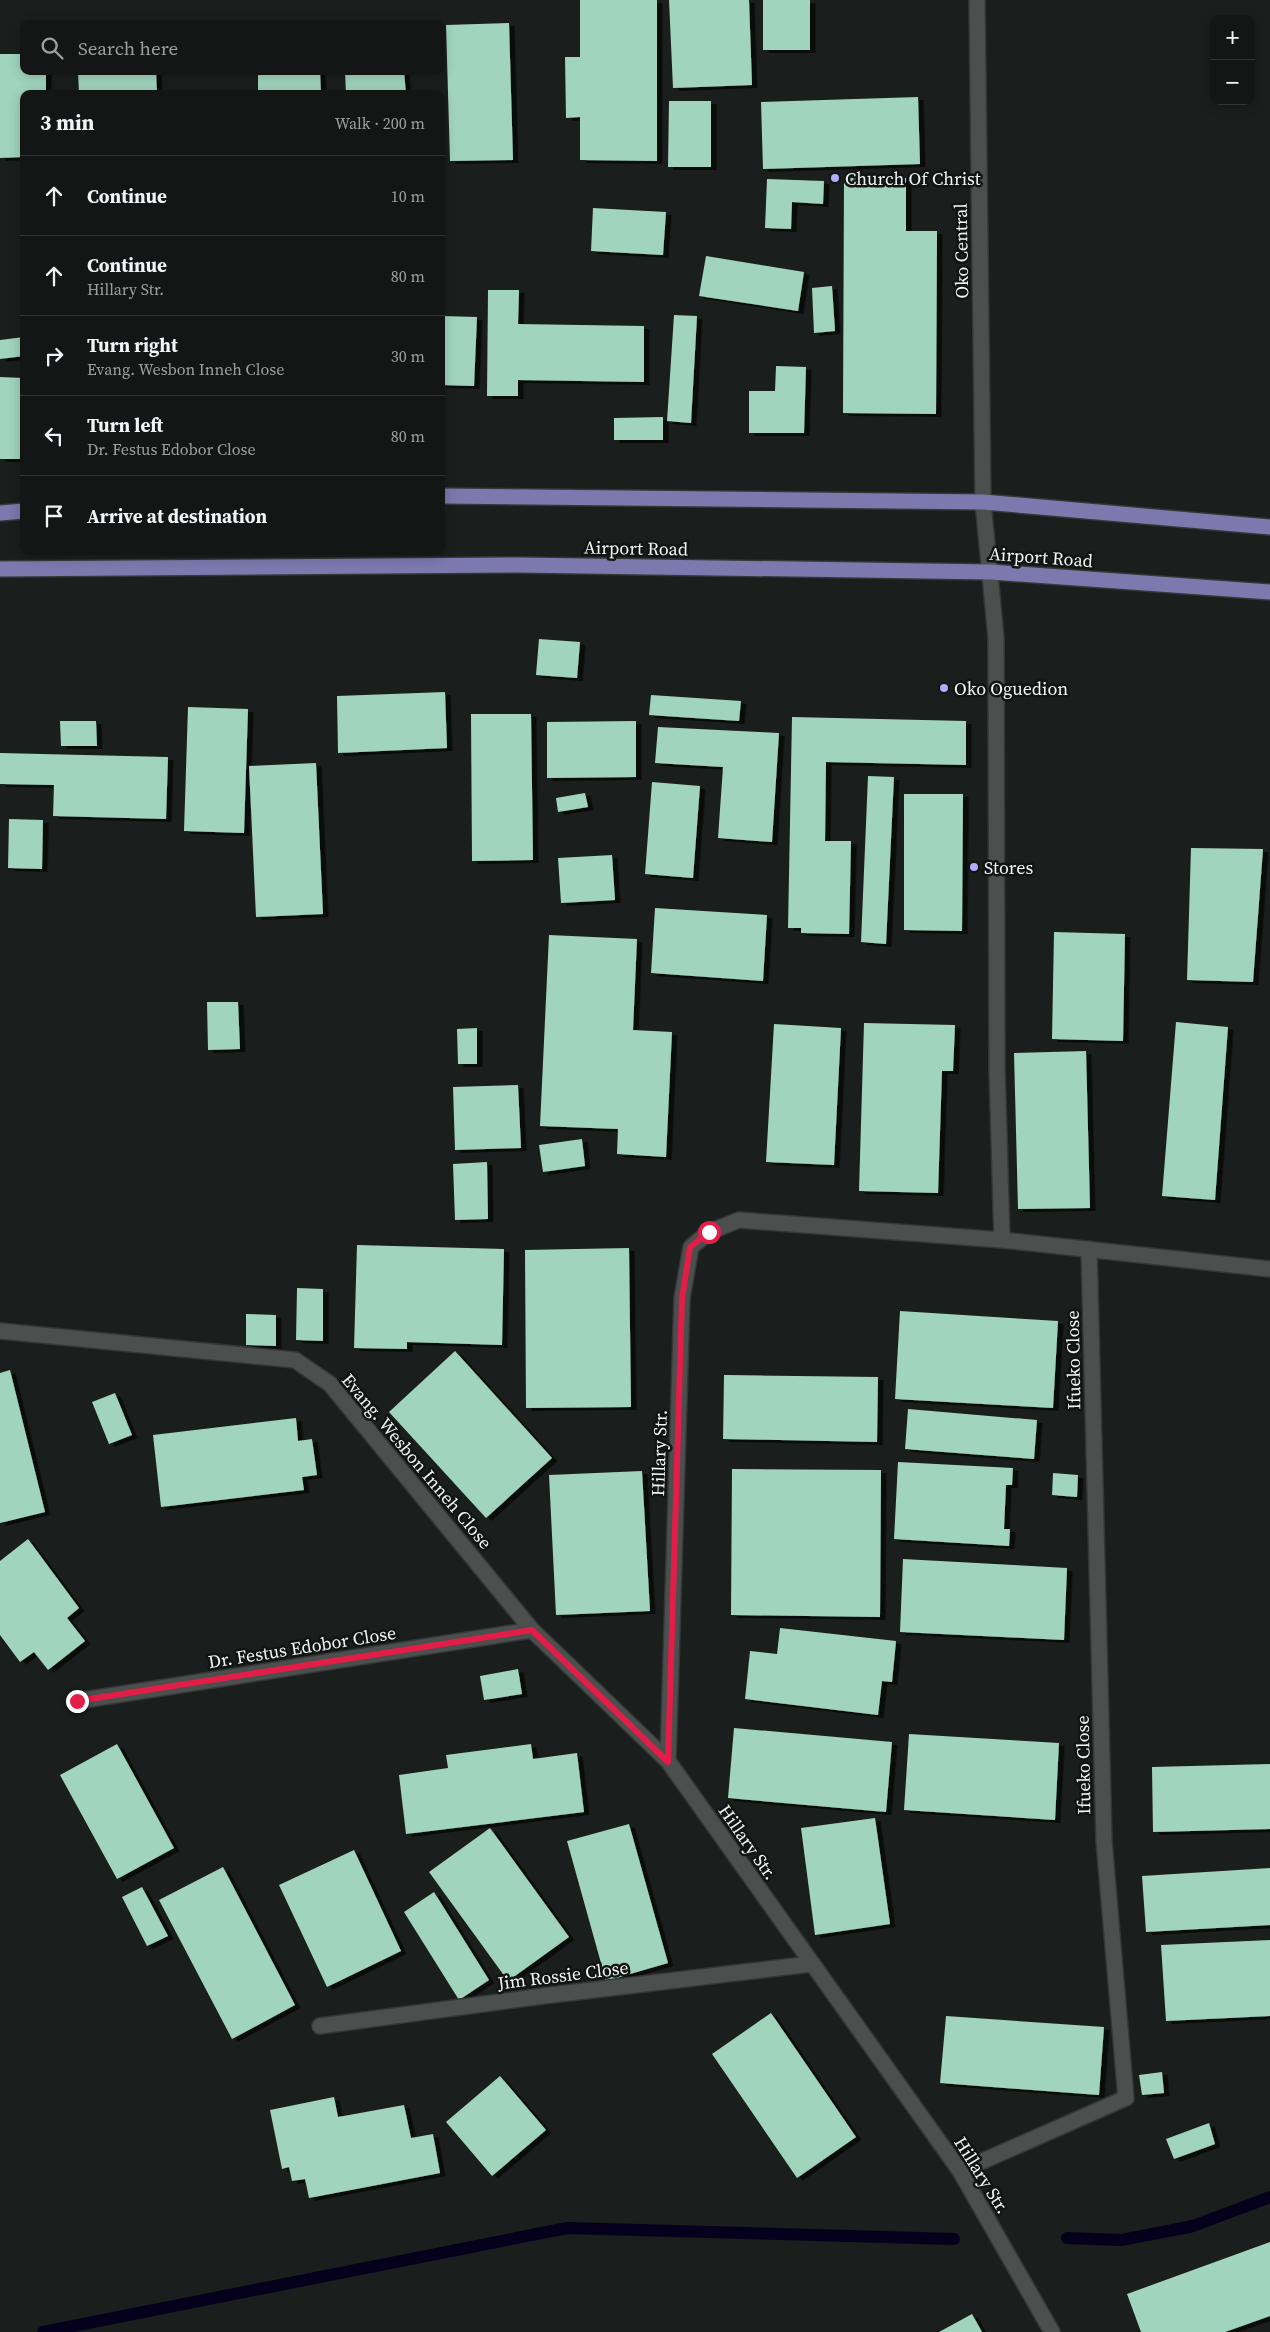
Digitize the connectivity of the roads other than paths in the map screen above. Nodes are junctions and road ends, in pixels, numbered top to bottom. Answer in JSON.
{"nodes":[{"id":1,"x":977,"y":0,"type":"edge"},
{"id":2,"x":445,"y":496,"type":"edge"},
{"id":3,"x":983,"y":502,"type":"junction"},
{"id":4,"x":20,"y":511,"type":"edge"},
{"id":5,"x":0,"y":513,"type":"edge"},
{"id":6,"x":1270,"y":527,"type":"edge"},
{"id":7,"x":0,"y":569,"type":"edge"},
{"id":8,"x":991,"y":572,"type":"junction"},
{"id":9,"x":1270,"y":592,"type":"edge"},
{"id":10,"x":1002,"y":1240,"type":"junction"},
{"id":11,"x":1090,"y":1249,"type":"junction"},
{"id":12,"x":1270,"y":1269,"type":"edge"},
{"id":13,"x":0,"y":1331,"type":"edge"},
{"id":14,"x":532,"y":1630,"type":"junction"},
{"id":15,"x":77,"y":1701,"type":"dead end"},
{"id":16,"x":668,"y":1762,"type":"junction"},
{"id":17,"x":811,"y":1964,"type":"junction"},
{"id":18,"x":320,"y":2026,"type":"dead end"},
{"id":19,"x":960,"y":2171,"type":"junction"},
{"id":20,"x":1052,"y":2332,"type":"edge"}],
"edges":[{"from":1,"to":3,"type":"street","name":"Oko Central"},
{"from":2,"to":3,"type":"main road"},
{"from":3,"to":6,"type":"main road"},
{"from":3,"to":8,"type":"street","name":"Oko Central"},
{"from":4,"to":5,"type":"main road"},
{"from":7,"to":8,"type":"main road","name":"Airport Road"},
{"from":8,"to":9,"type":"main road","name":"Airport Road"},
{"from":8,"to":10,"type":"street","name":"Oko Central"},
{"from":10,"to":11,"type":"street","name":"Hillary Str."},
{"from":10,"to":16,"type":"street","name":"Hillary Str."},
{"from":11,"to":12,"type":"street","name":"Hillary Str."},
{"from":11,"to":19,"type":"street","name":"Ifueko Close"},
{"from":13,"to":14,"type":"street","name":"Evang. Wesbon Inneh Close"},
{"from":14,"to":15,"type":"street","name":"Dr. Festus Edobor Close"},
{"from":14,"to":16,"type":"street","name":"Evang. Wesbon Inneh Close"},
{"from":16,"to":17,"type":"street","name":"Hillary Str."},
{"from":17,"to":18,"type":"street","name":"Jim Rossie Close"},
{"from":17,"to":19,"type":"street","name":"Hillary Str."},
{"from":19,"to":20,"type":"street","name":"Hillary Str."}]}
